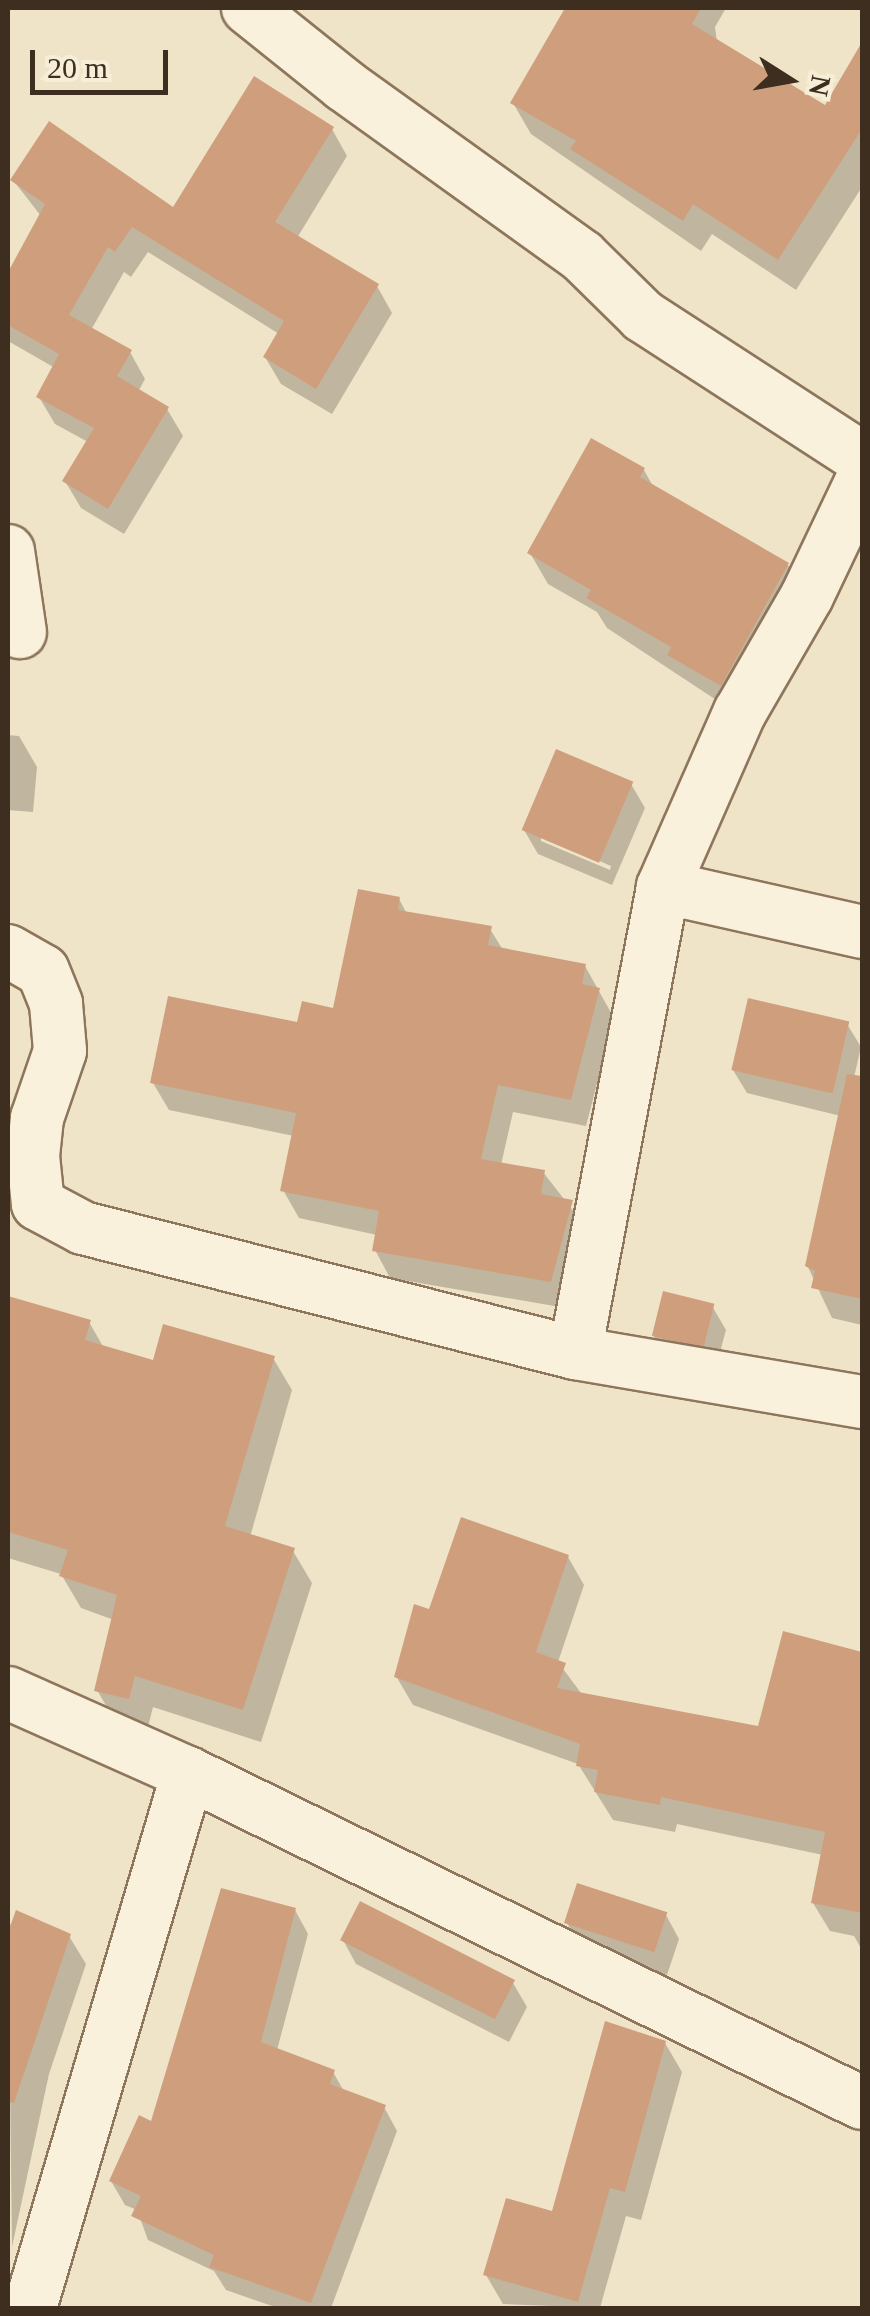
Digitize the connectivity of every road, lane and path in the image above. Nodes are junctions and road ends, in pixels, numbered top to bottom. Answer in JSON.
{"nodes":[{"id":1,"x":248,"y":8,"type":"edge"},
{"id":2,"x":862,"y":458,"type":"edge"},
{"id":3,"x":862,"y":480,"type":"edge"},
{"id":4,"x":8,"y":551,"type":"edge"},
{"id":5,"x":20,"y":632,"type":"dead end"},
{"id":6,"x":663,"y":887,"type":"junction"},
{"id":7,"x":862,"y":932,"type":"edge"},
{"id":8,"x":8,"y":951,"type":"edge"},
{"id":9,"x":575,"y":1353,"type":"junction"},
{"id":10,"x":862,"y":1402,"type":"edge"},
{"id":11,"x":8,"y":1693,"type":"edge"},
{"id":12,"x":188,"y":1773,"type":"junction"},
{"id":13,"x":862,"y":2103,"type":"edge"},
{"id":14,"x":30,"y":2308,"type":"edge"}],
"edges":[{"from":1,"to":2,"type":"street"},
{"from":3,"to":6,"type":"street"},
{"from":4,"to":5,"type":"street"},
{"from":6,"to":7,"type":"street"},
{"from":6,"to":9,"type":"street"},
{"from":8,"to":9,"type":"street"},
{"from":9,"to":10,"type":"street"},
{"from":11,"to":12,"type":"street"},
{"from":12,"to":13,"type":"street"},
{"from":12,"to":14,"type":"street"}]}
